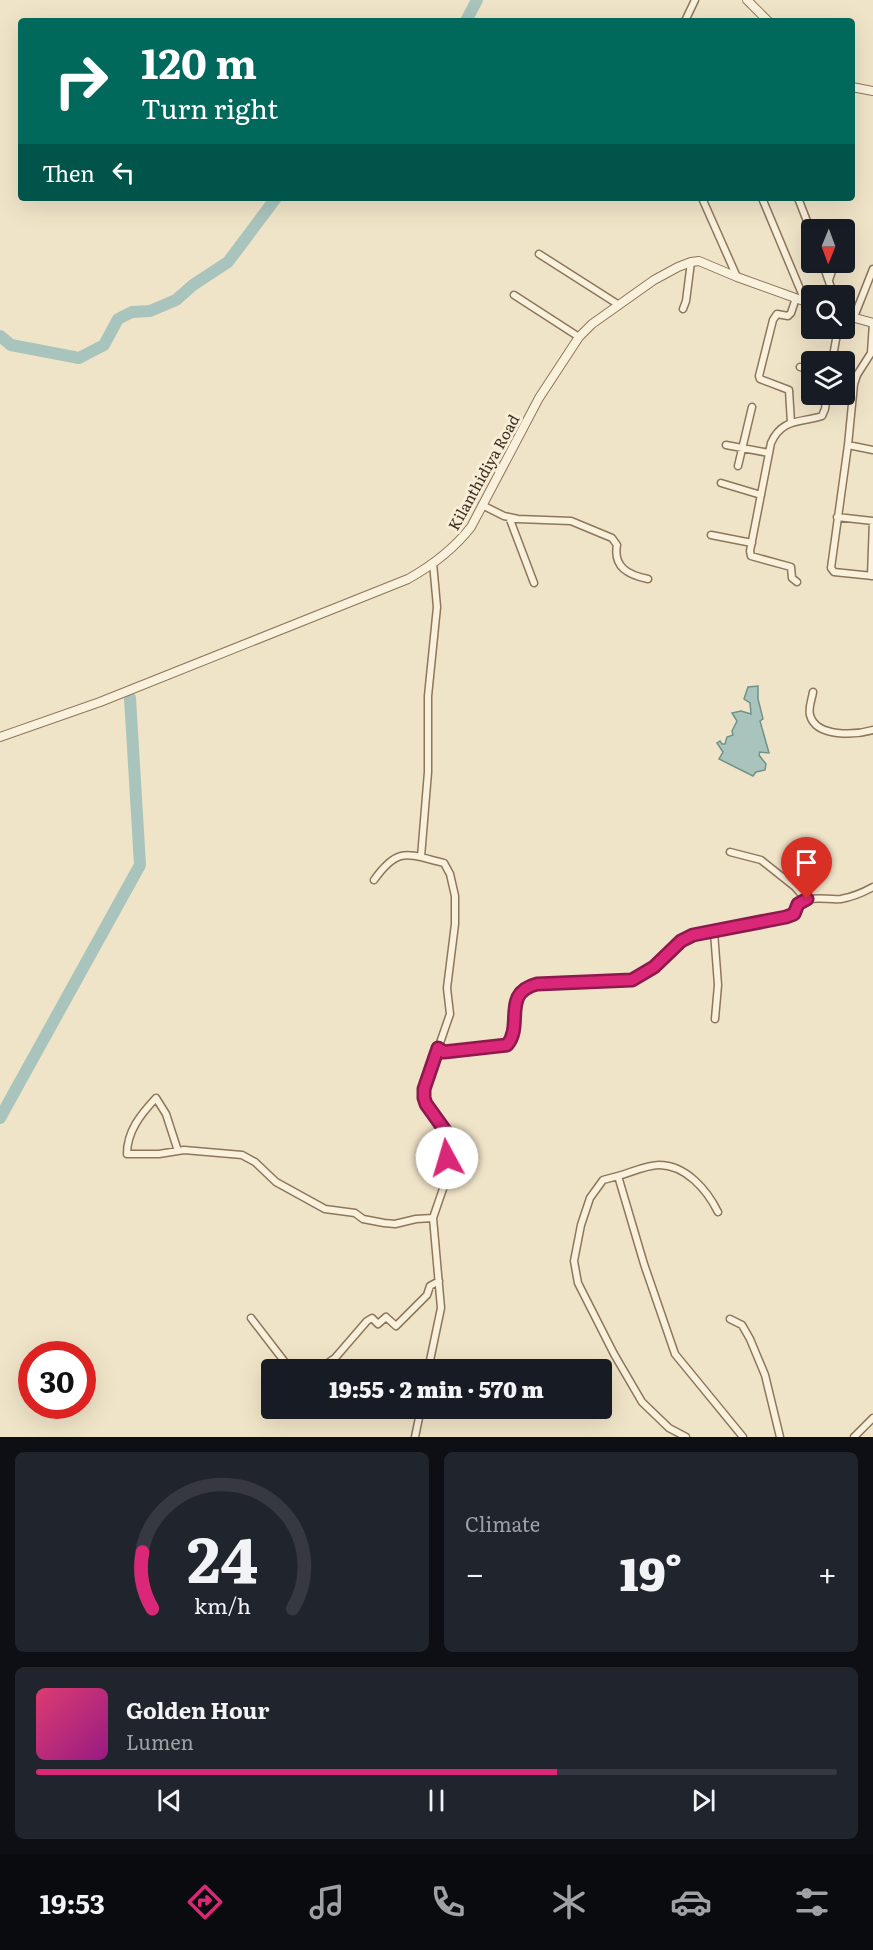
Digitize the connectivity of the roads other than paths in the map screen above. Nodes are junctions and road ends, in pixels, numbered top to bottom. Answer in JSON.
{"nodes":[{"id":1,"x":695,"y":0,"type":"edge"},
{"id":2,"x":747,"y":0,"type":"edge"},
{"id":3,"x":687,"y":18,"type":"edge"},
{"id":4,"x":765,"y":18,"type":"edge"},
{"id":5,"x":855,"y":88,"type":"edge"},
{"id":6,"x":873,"y":91,"type":"edge"},
{"id":7,"x":703,"y":201,"type":"edge"},
{"id":8,"x":763,"y":201,"type":"edge"},
{"id":9,"x":799,"y":201,"type":"edge"},
{"id":10,"x":806,"y":219,"type":"edge"},
{"id":11,"x":539,"y":254,"type":"dead end"},
{"id":12,"x":691,"y":262,"type":"junction"},
{"id":13,"x":873,"y":269,"type":"edge"},
{"id":14,"x":826,"y":273,"type":"edge"},
{"id":15,"x":832,"y":273,"type":"edge"},
{"id":16,"x":737,"y":277,"type":"junction"},
{"id":17,"x":829,"y":281,"type":"junction"},
{"id":18,"x":830,"y":285,"type":"edge"},
{"id":19,"x":801,"y":287,"type":"edge"},
{"id":20,"x":514,"y":295,"type":"dead end"},
{"id":21,"x":795,"y":298,"type":"junction"},
{"id":22,"x":801,"y":300,"type":"edge"},
{"id":23,"x":619,"y":305,"type":"junction"},
{"id":24,"x":683,"y":309,"type":"dead end"},
{"id":25,"x":855,"y":314,"type":"edge"},
{"id":26,"x":855,"y":317,"type":"edge"},
{"id":27,"x":873,"y":323,"type":"edge"},
{"id":28,"x":579,"y":337,"type":"junction"},
{"id":29,"x":826,"y":405,"type":"edge"},
{"id":30,"x":752,"y":407,"type":"dead end"},
{"id":31,"x":791,"y":423,"type":"junction"},
{"id":32,"x":848,"y":445,"type":"junction"},
{"id":33,"x":726,"y":446,"type":"dead end"},
{"id":34,"x":741,"y":448,"type":"junction"},
{"id":35,"x":873,"y":450,"type":"edge"},
{"id":36,"x":769,"y":453,"type":"junction"},
{"id":37,"x":738,"y":466,"type":"dead end"},
{"id":38,"x":721,"y":483,"type":"dead end"},
{"id":39,"x":761,"y":495,"type":"junction"},
{"id":40,"x":482,"y":505,"type":"junction"},
{"id":41,"x":509,"y":517,"type":"junction"},
{"id":42,"x":837,"y":517,"type":"junction"},
{"id":43,"x":711,"y":534,"type":"dead end"},
{"id":44,"x":752,"y":543,"type":"junction"},
{"id":45,"x":434,"y":563,"type":"junction"},
{"id":46,"x":872,"y":576,"type":"edge"},
{"id":47,"x":648,"y":579,"type":"dead end"},
{"id":48,"x":796,"y":582,"type":"dead end"},
{"id":49,"x":534,"y":583,"type":"dead end"},
{"id":50,"x":813,"y":692,"type":"dead end"},
{"id":51,"x":873,"y":730,"type":"edge"},
{"id":52,"x":0,"y":737,"type":"edge"},
{"id":53,"x":730,"y":852,"type":"dead end"},
{"id":54,"x":421,"y":857,"type":"junction"},
{"id":55,"x":374,"y":880,"type":"dead end"},
{"id":56,"x":873,"y":886,"type":"edge"},
{"id":57,"x":801,"y":901,"type":"junction"},
{"id":58,"x":714,"y":932,"type":"junction"},
{"id":59,"x":714,"y":1019,"type":"dead end"},
{"id":60,"x":438,"y":1048,"type":"junction"},
{"id":61,"x":178,"y":1151,"type":"junction"},
{"id":62,"x":618,"y":1176,"type":"junction"},
{"id":63,"x":718,"y":1212,"type":"dead end"},
{"id":64,"x":433,"y":1218,"type":"junction"},
{"id":65,"x":439,"y":1281,"type":"junction"},
{"id":66,"x":251,"y":1318,"type":"dead end"},
{"id":67,"x":730,"y":1318,"type":"dead end"},
{"id":68,"x":283,"y":1359,"type":"edge"},
{"id":69,"x":334,"y":1359,"type":"edge"},
{"id":70,"x":430,"y":1359,"type":"edge"},
{"id":71,"x":873,"y":1418,"type":"edge"},
{"id":72,"x":419,"y":1419,"type":"edge"},
{"id":73,"x":415,"y":1437,"type":"edge"},
{"id":74,"x":686,"y":1437,"type":"edge"},
{"id":75,"x":743,"y":1437,"type":"edge"},
{"id":76,"x":780,"y":1437,"type":"edge"},
{"id":77,"x":854,"y":1437,"type":"edge"}],
"edges":[{"from":1,"to":3,"type":"street"},
{"from":2,"to":4,"type":"street"},
{"from":5,"to":6,"type":"street"},
{"from":7,"to":16,"type":"street"},
{"from":8,"to":19,"type":"street"},
{"from":9,"to":10,"type":"street"},
{"from":11,"to":23,"type":"street"},
{"from":12,"to":16,"type":"street"},
{"from":12,"to":23,"type":"street","name":"Kilanthidiya Road"},
{"from":12,"to":24,"type":"street"},
{"from":13,"to":25,"type":"street"},
{"from":14,"to":17,"type":"street"},
{"from":15,"to":17,"type":"street"},
{"from":16,"to":21,"type":"street"},
{"from":17,"to":18,"type":"street"},
{"from":20,"to":28,"type":"street"},
{"from":21,"to":22,"type":"street"},
{"from":21,"to":31,"type":"street"},
{"from":23,"to":28,"type":"street","name":"Kilanthidiya Road"},
{"from":26,"to":27,"type":"street"},
{"from":27,"to":32,"type":"street"},
{"from":28,"to":40,"type":"street","name":"Kilanthidiya Road"},
{"from":29,"to":31,"type":"street"},
{"from":30,"to":34,"type":"street"},
{"from":31,"to":36,"type":"street"},
{"from":32,"to":35,"type":"street"},
{"from":32,"to":42,"type":"street"},
{"from":33,"to":34,"type":"street"},
{"from":34,"to":36,"type":"street"},
{"from":34,"to":37,"type":"street"},
{"from":36,"to":39,"type":"street"},
{"from":38,"to":39,"type":"street"},
{"from":39,"to":44,"type":"street"},
{"from":40,"to":41,"type":"street"},
{"from":40,"to":45,"type":"street","name":"Kilanthidiya Road"},
{"from":41,"to":47,"type":"street"},
{"from":41,"to":49,"type":"street"},
{"from":42,"to":46,"type":"street"},
{"from":42,"to":46,"type":"street"},
{"from":43,"to":44,"type":"street"},
{"from":44,"to":48,"type":"street"},
{"from":45,"to":52,"type":"street","name":"Kilanthidiya Road"},
{"from":45,"to":54,"type":"street"},
{"from":50,"to":51,"type":"street"},
{"from":53,"to":57,"type":"street"},
{"from":54,"to":55,"type":"street"},
{"from":54,"to":60,"type":"street"},
{"from":56,"to":57,"type":"street"},
{"from":57,"to":58,"type":"street"},
{"from":58,"to":59,"type":"street"},
{"from":58,"to":60,"type":"street"},
{"from":60,"to":64,"type":"street"},
{"from":61,"to":61,"type":"street"},
{"from":61,"to":64,"type":"street"},
{"from":62,"to":63,"type":"street"},
{"from":62,"to":74,"type":"street"},
{"from":62,"to":75,"type":"street"},
{"from":64,"to":65,"type":"street"},
{"from":65,"to":69,"type":"street"},
{"from":65,"to":70,"type":"street"},
{"from":66,"to":68,"type":"street"},
{"from":67,"to":76,"type":"street"},
{"from":71,"to":77,"type":"street"},
{"from":72,"to":73,"type":"street"}]}
